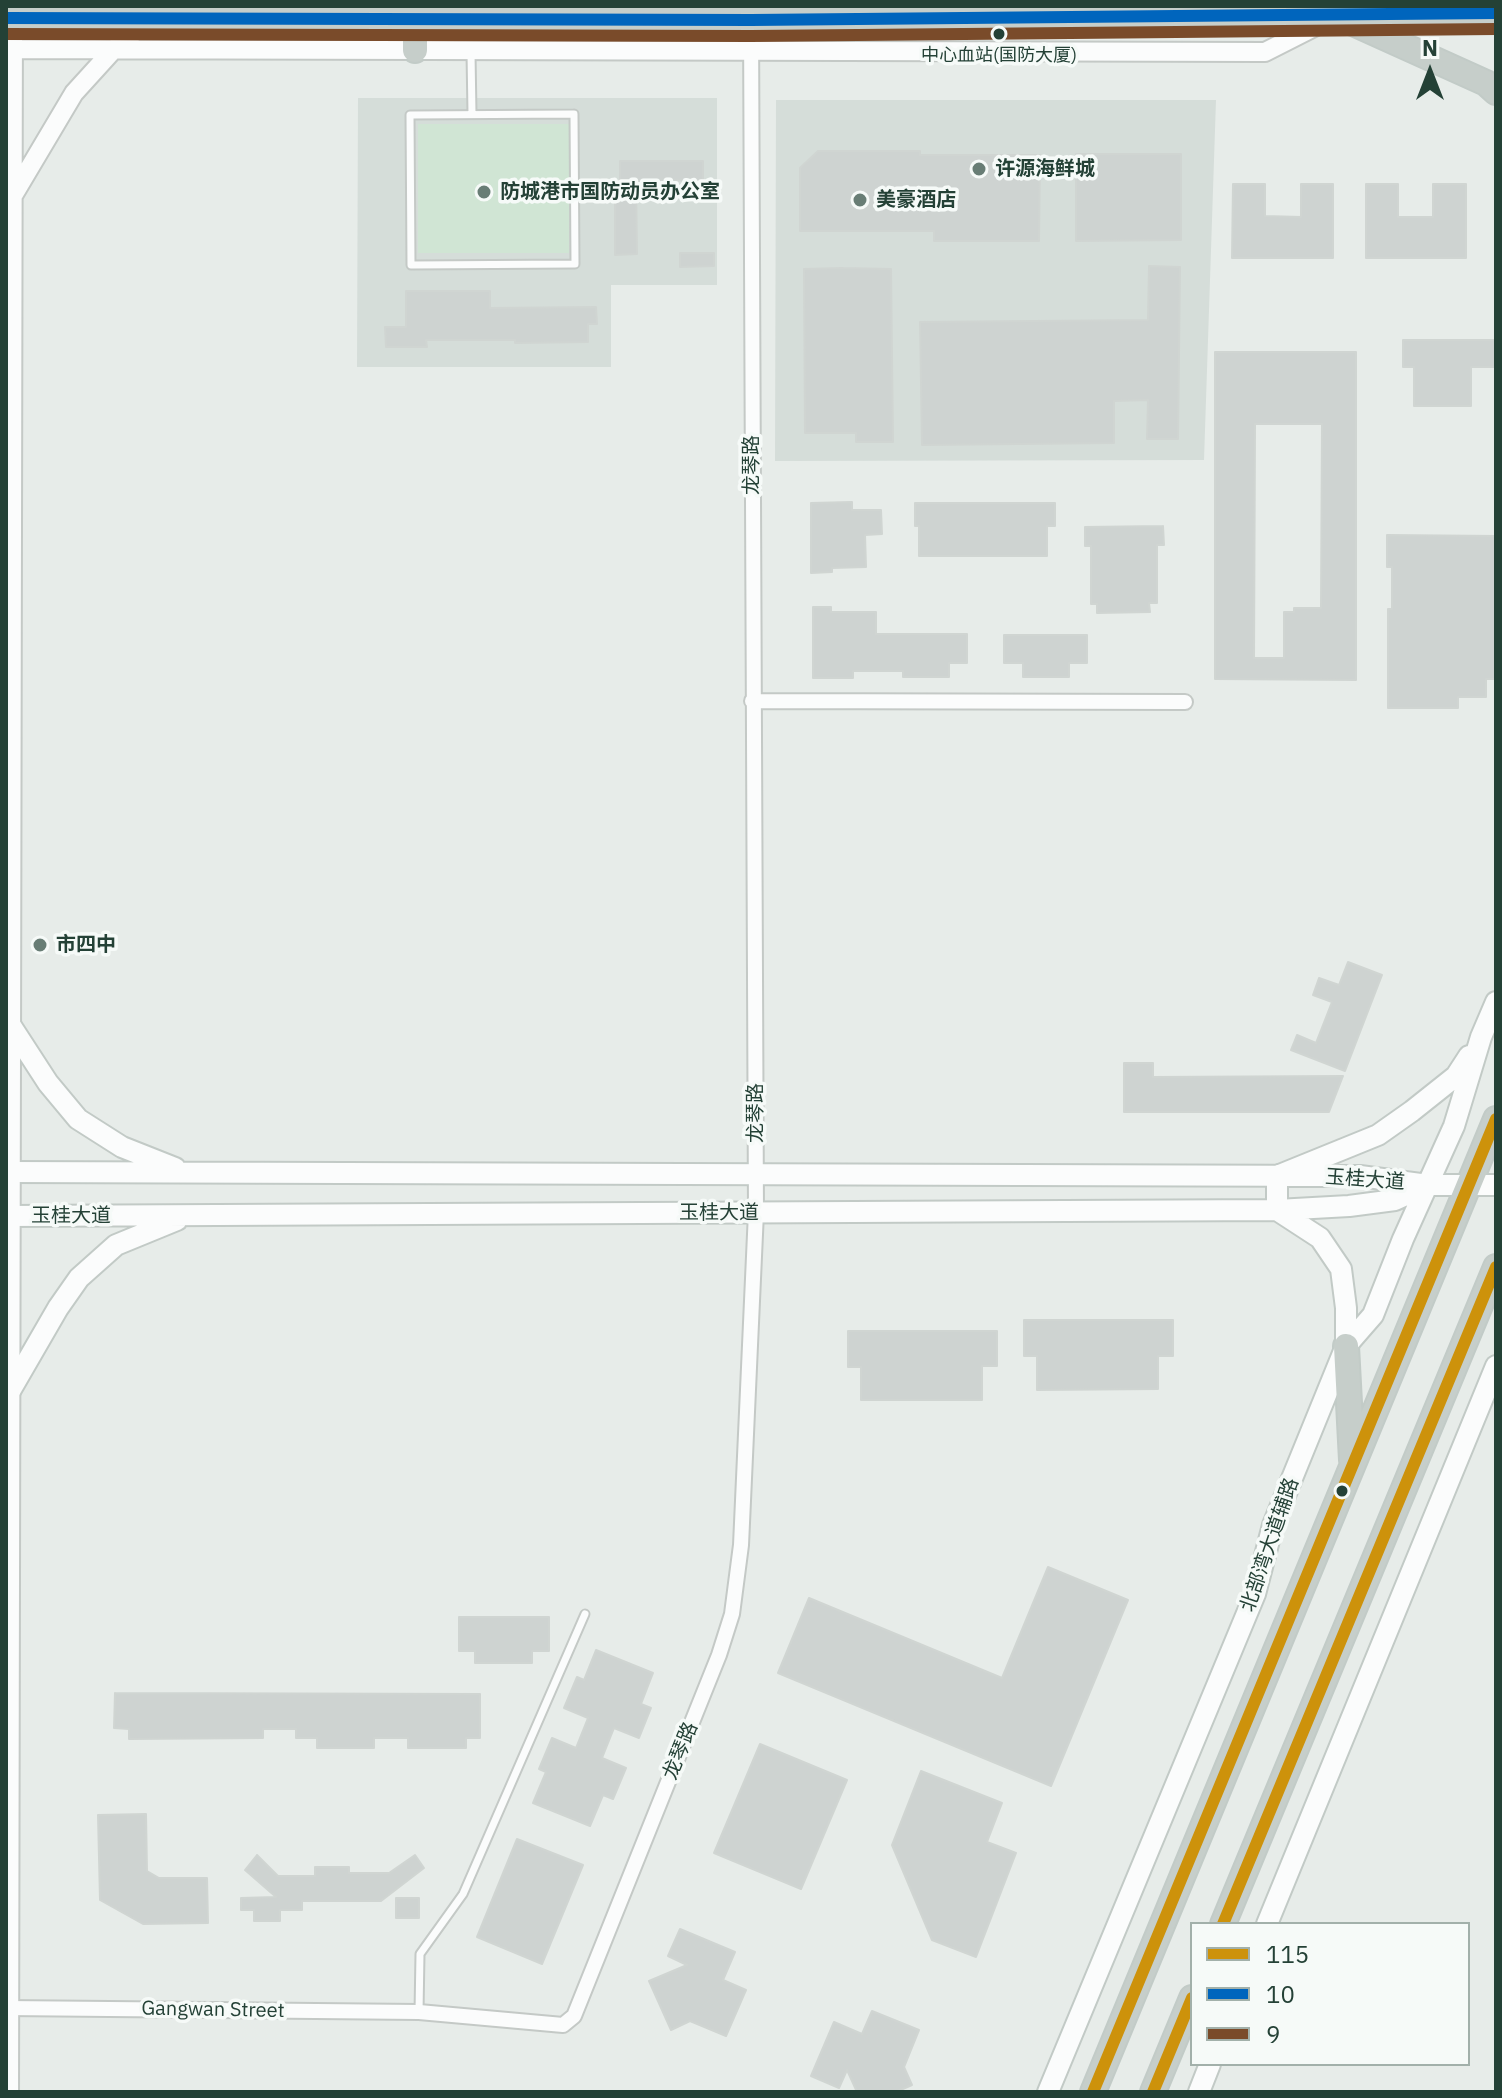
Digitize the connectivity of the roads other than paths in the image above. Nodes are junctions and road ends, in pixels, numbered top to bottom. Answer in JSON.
{"nodes":[{"id":1,"x":1496,"y":13,"type":"edge"},
{"id":2,"x":11,"y":14,"type":"edge"},
{"id":3,"x":1337,"y":16,"type":"junction"},
{"id":4,"x":150,"y":19,"type":"junction"},
{"id":5,"x":415,"y":19,"type":"junction"},
{"id":6,"x":751,"y":20,"type":"junction"},
{"id":7,"x":10,"y":49,"type":"edge"},
{"id":8,"x":114,"y":49,"type":"junction"},
{"id":9,"x":415,"y":50,"type":"junction"},
{"id":10,"x":471,"y":50,"type":"junction"},
{"id":11,"x":751,"y":50,"type":"junction"},
{"id":12,"x":1496,"y":92,"type":"edge"},
{"id":13,"x":472,"y":114,"type":"junction"},
{"id":14,"x":9,"y":190,"type":"edge"},
{"id":15,"x":752,"y":701,"type":"junction"},
{"id":16,"x":1185,"y":702,"type":"dead end"},
{"id":17,"x":9,"y":857,"type":"edge"},
{"id":18,"x":1496,"y":1002,"type":"edge"},
{"id":19,"x":11,"y":1026,"type":"junction"},
{"id":20,"x":1481,"y":1037,"type":"junction"},
{"id":21,"x":1496,"y":1119,"type":"edge"},
{"id":22,"x":8,"y":1172,"type":"edge"},
{"id":23,"x":186,"y":1173,"type":"junction"},
{"id":24,"x":756,"y":1174,"type":"junction"},
{"id":25,"x":1277,"y":1176,"type":"junction"},
{"id":26,"x":1428,"y":1185,"type":"junction"},
{"id":27,"x":1469,"y":1185,"type":"junction"},
{"id":28,"x":1496,"y":1185,"type":"edge"},
{"id":29,"x":1277,"y":1210,"type":"junction"},
{"id":30,"x":756,"y":1212,"type":"junction"},
{"id":31,"x":188,"y":1215,"type":"junction"},
{"id":32,"x":8,"y":1216,"type":"edge"},
{"id":33,"x":1496,"y":1267,"type":"edge"},
{"id":34,"x":1346,"y":1346,"type":"junction"},
{"id":35,"x":1496,"y":1366,"type":"edge"},
{"id":36,"x":8,"y":1388,"type":"edge"},
{"id":37,"x":1352,"y":1465,"type":"junction"},
{"id":38,"x":585,"y":1614,"type":"dead end"},
{"id":39,"x":1224,"y":1922,"type":"edge"},
{"id":40,"x":1268,"y":1922,"type":"edge"},
{"id":41,"x":1190,"y":2003,"type":"edge"},
{"id":42,"x":7,"y":2008,"type":"edge"},
{"id":43,"x":419,"y":2012,"type":"junction"},
{"id":44,"x":1209,"y":2066,"type":"edge"},
{"id":45,"x":9,"y":2092,"type":"edge"},
{"id":46,"x":1048,"y":2092,"type":"edge"},
{"id":47,"x":1093,"y":2092,"type":"edge"},
{"id":48,"x":1153,"y":2092,"type":"edge"},
{"id":49,"x":1199,"y":2092,"type":"edge"}],
"edges":[{"from":1,"to":3,"type":"highway"},
{"from":2,"to":4,"type":"highway"},
{"from":2,"to":7,"type":"street"},
{"from":3,"to":6,"type":"highway"},
{"from":3,"to":11,"type":"street"},
{"from":3,"to":12,"type":"highway"},
{"from":4,"to":5,"type":"highway"},
{"from":4,"to":8,"type":"street"},
{"from":5,"to":6,"type":"highway"},
{"from":5,"to":9,"type":"highway"},
{"from":6,"to":11,"type":"street","name":"龙琴路"},
{"from":7,"to":8,"type":"street"},
{"from":7,"to":14,"type":"street"},
{"from":8,"to":9,"type":"street"},
{"from":8,"to":14,"type":"street"},
{"from":9,"to":10,"type":"street"},
{"from":10,"to":11,"type":"street"},
{"from":10,"to":13,"type":"lane"},
{"from":11,"to":15,"type":"street","name":"龙琴路"},
{"from":13,"to":13,"type":"lane"},
{"from":14,"to":17,"type":"street"},
{"from":15,"to":16,"type":"street"},
{"from":15,"to":24,"type":"street","name":"龙琴路"},
{"from":17,"to":19,"type":"street"},
{"from":18,"to":20,"type":"main road","name":"北部湾大道辅路"},
{"from":19,"to":22,"type":"street"},
{"from":19,"to":23,"type":"main road"},
{"from":20,"to":25,"type":"main road"},
{"from":20,"to":26,"type":"main road","name":"北部湾大道辅路"},
{"from":21,"to":27,"type":"highway"},
{"from":22,"to":23,"type":"main road","name":"玉桂大道"},
{"from":22,"to":32,"type":"street"},
{"from":23,"to":24,"type":"main road","name":"玉桂大道"},
{"from":24,"to":25,"type":"main road","name":"玉桂大道"},
{"from":24,"to":30,"type":"street","name":"龙琴路"},
{"from":25,"to":26,"type":"main road","name":"玉桂大道"},
{"from":25,"to":29,"type":"main road"},
{"from":26,"to":27,"type":"main road","name":"玉桂大道"},
{"from":26,"to":29,"type":"main road","name":"玉桂大道"},
{"from":26,"to":34,"type":"main road","name":"北部湾大道辅路"},
{"from":27,"to":28,"type":"main road","name":"玉桂大道"},
{"from":27,"to":37,"type":"highway"},
{"from":29,"to":30,"type":"main road","name":"玉桂大道"},
{"from":29,"to":34,"type":"main road"},
{"from":30,"to":31,"type":"main road","name":"玉桂大道"},
{"from":30,"to":43,"type":"street","name":"龙琴路"},
{"from":31,"to":32,"type":"main road","name":"玉桂大道"},
{"from":31,"to":36,"type":"main road"},
{"from":32,"to":36,"type":"street"},
{"from":33,"to":39,"type":"highway"},
{"from":34,"to":37,"type":"highway"},
{"from":34,"to":46,"type":"main road","name":"北部湾大道辅路"},
{"from":35,"to":40,"type":"main road"},
{"from":36,"to":42,"type":"street"},
{"from":37,"to":47,"type":"highway"},
{"from":38,"to":43,"type":"lane"},
{"from":41,"to":48,"type":"highway"},
{"from":42,"to":43,"type":"street","name":"Gangwan Street"},
{"from":42,"to":45,"type":"street"},
{"from":44,"to":49,"type":"main road"}]}
